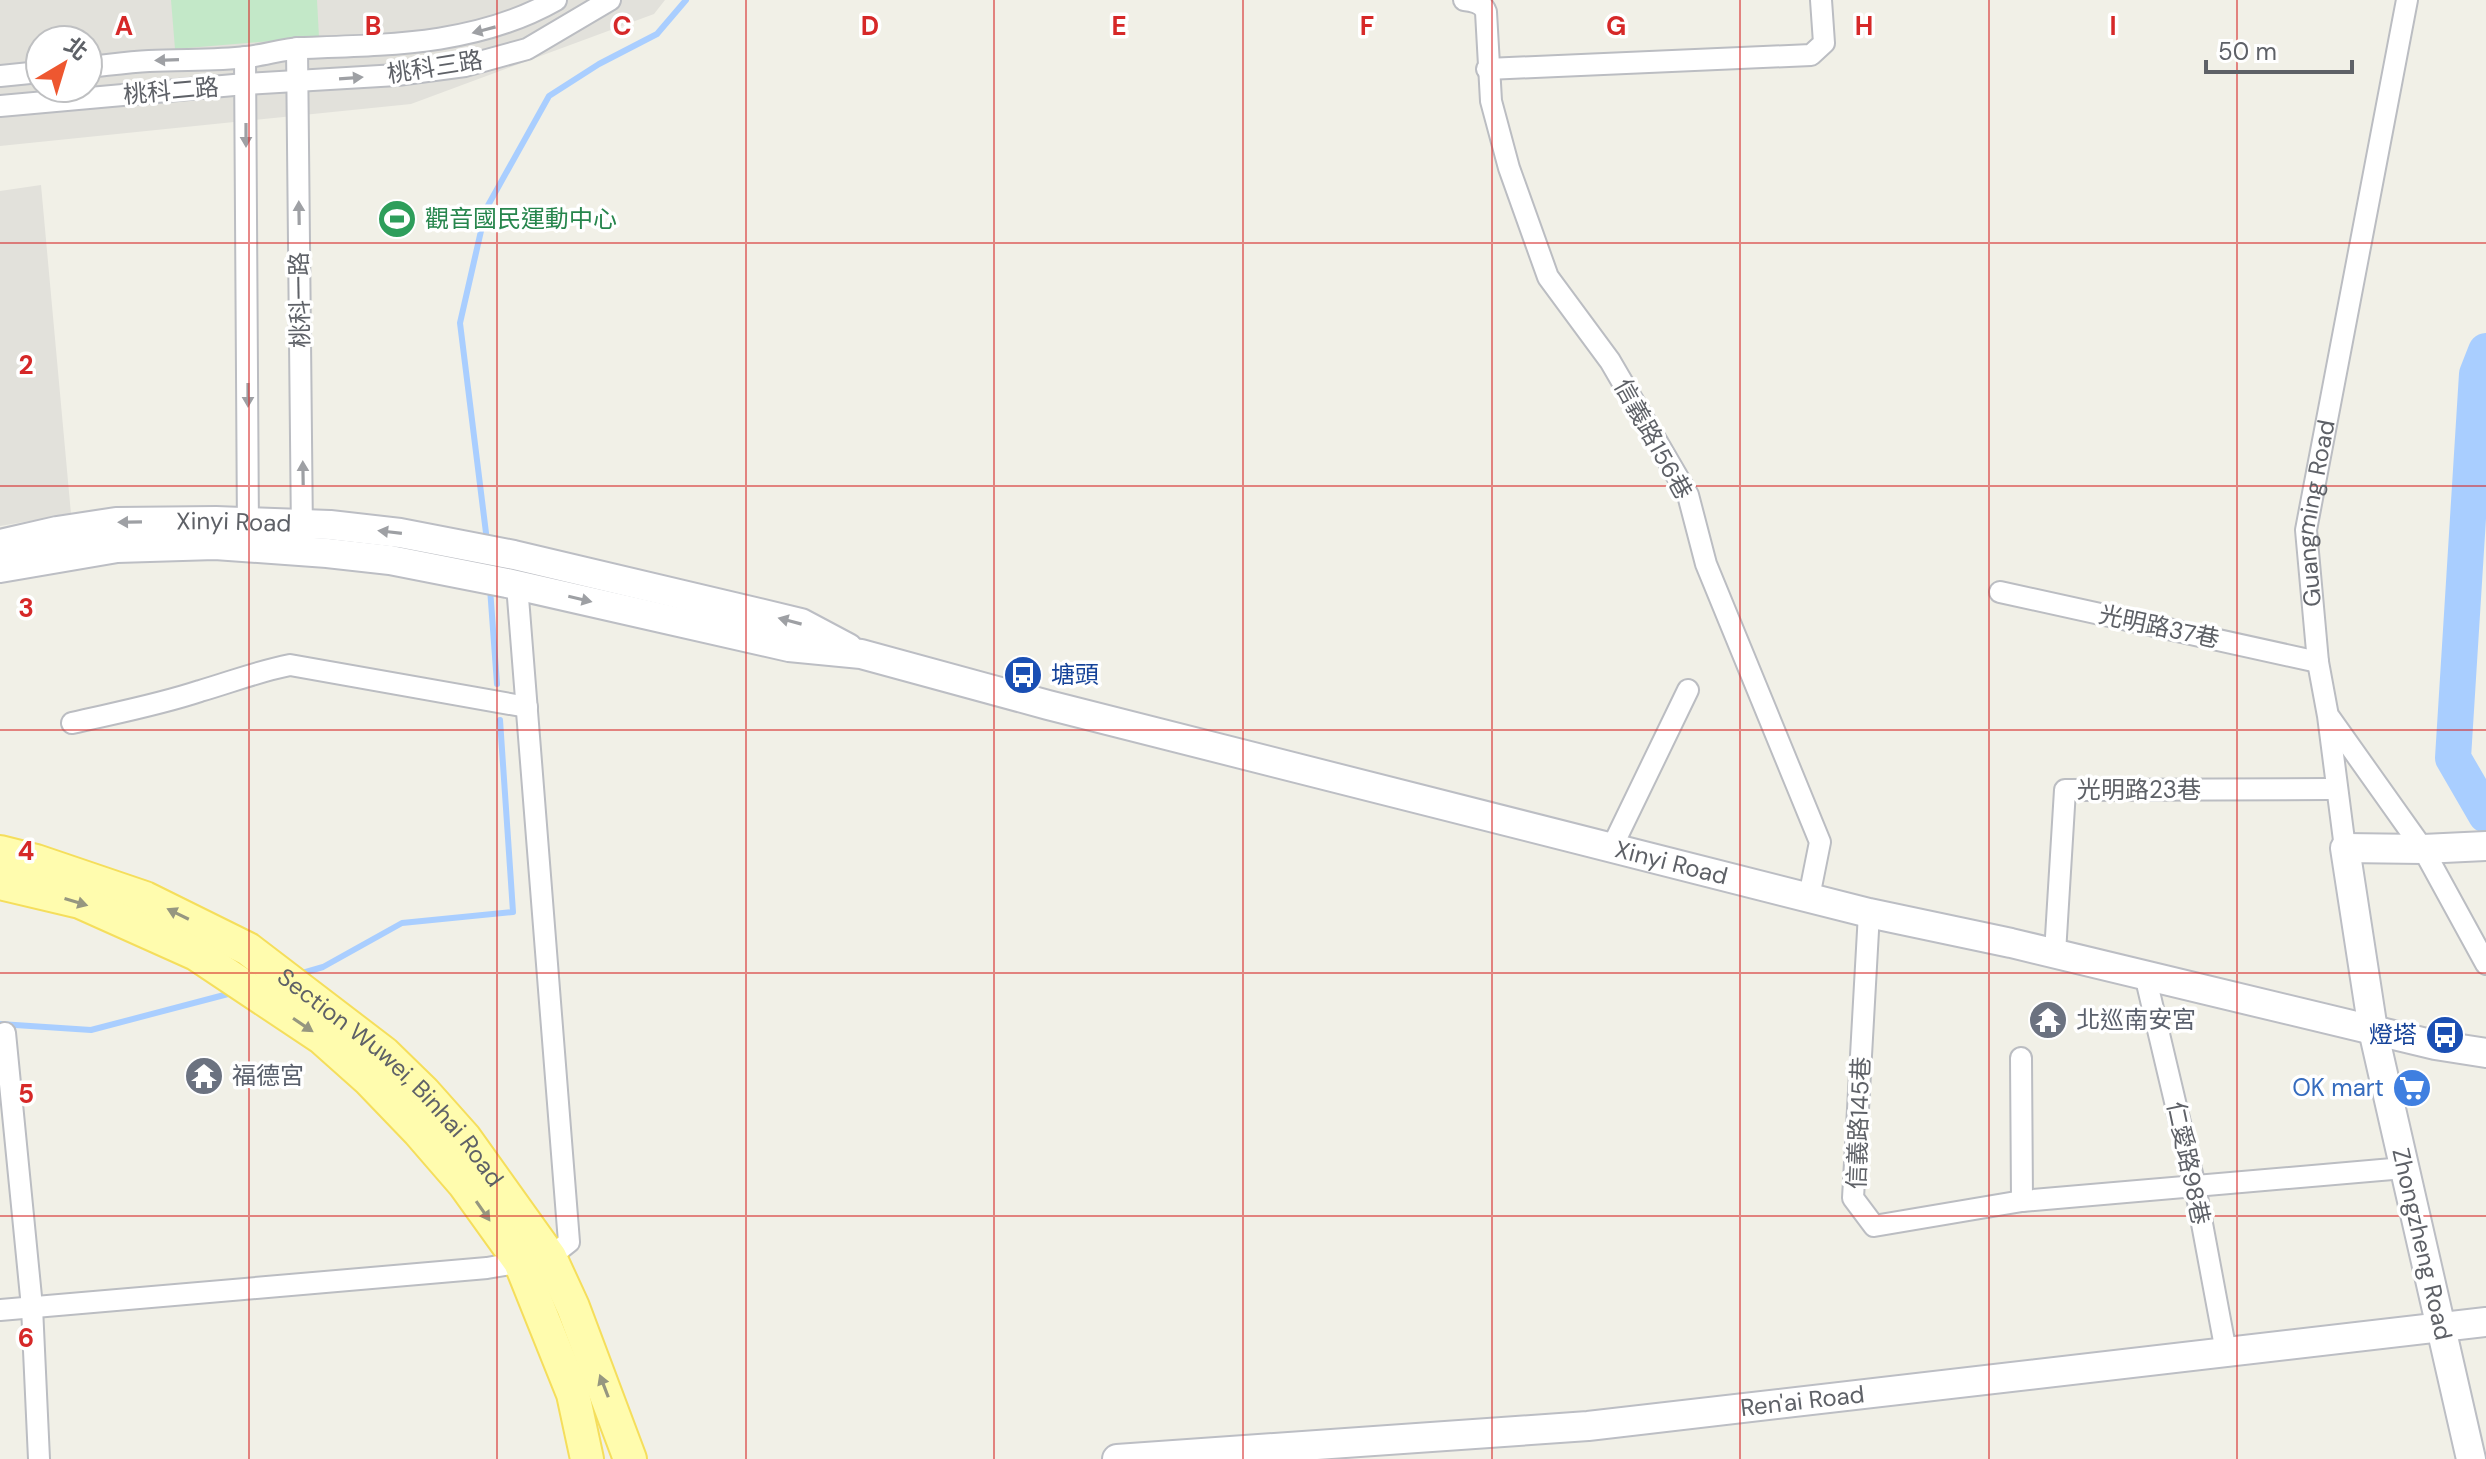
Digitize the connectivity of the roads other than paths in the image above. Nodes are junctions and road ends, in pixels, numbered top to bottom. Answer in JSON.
{"nodes":[{"id":1,"x":556,"y":0,"type":"edge"},
{"id":2,"x":610,"y":0,"type":"edge"},
{"id":3,"x":1464,"y":0,"type":"edge"},
{"id":4,"x":1821,"y":0,"type":"edge"},
{"id":5,"x":2407,"y":0,"type":"edge"},
{"id":6,"x":297,"y":48,"type":"junction"},
{"id":7,"x":245,"y":57,"type":"junction"},
{"id":8,"x":104,"y":65,"type":"edge"},
{"id":9,"x":1487,"y":69,"type":"junction"},
{"id":10,"x":24,"y":74,"type":"edge"},
{"id":11,"x":0,"y":76,"type":"edge"},
{"id":12,"x":298,"y":82,"type":"junction"},
{"id":13,"x":245,"y":84,"type":"junction"},
{"id":14,"x":0,"y":106,"type":"edge"},
{"id":15,"x":248,"y":534,"type":"junction"},
{"id":16,"x":302,"y":537,"type":"junction"},
{"id":17,"x":0,"y":544,"type":"edge"},
{"id":18,"x":0,"y":568,"type":"edge"},
{"id":19,"x":510,"y":583,"type":"junction"},
{"id":20,"x":2000,"y":592,"type":"dead end"},
{"id":21,"x":861,"y":654,"type":"junction"},
{"id":22,"x":2318,"y":662,"type":"junction"},
{"id":23,"x":1688,"y":690,"type":"dead end"},
{"id":24,"x":527,"y":707,"type":"junction"},
{"id":25,"x":2328,"y":716,"type":"junction"},
{"id":26,"x":72,"y":723,"type":"dead end"},
{"id":27,"x":2329,"y":789,"type":"dead end"},
{"id":28,"x":2486,"y":846,"type":"edge"},
{"id":29,"x":1612,"y":847,"type":"junction"},
{"id":30,"x":2345,"y":848,"type":"junction"},
{"id":31,"x":2437,"y":848,"type":"junction"},
{"id":32,"x":0,"y":852,"type":"edge"},
{"id":33,"x":0,"y":883,"type":"edge"},
{"id":34,"x":1809,"y":897,"type":"junction"},
{"id":35,"x":1869,"y":913,"type":"junction"},
{"id":36,"x":2055,"y":953,"type":"junction"},
{"id":37,"x":2486,"y":964,"type":"edge"},
{"id":38,"x":2145,"y":975,"type":"junction"},
{"id":39,"x":2373,"y":1030,"type":"junction"},
{"id":40,"x":5,"y":1033,"type":"dead end"},
{"id":41,"x":2486,"y":1053,"type":"edge"},
{"id":42,"x":2021,"y":1058,"type":"dead end"},
{"id":43,"x":2404,"y":1168,"type":"junction"},
{"id":44,"x":2195,"y":1186,"type":"junction"},
{"id":45,"x":2022,"y":1201,"type":"junction"},
{"id":46,"x":535,"y":1260,"type":"junction"},
{"id":47,"x":32,"y":1307,"type":"junction"},
{"id":48,"x":0,"y":1310,"type":"edge"},
{"id":49,"x":2486,"y":1322,"type":"edge"},
{"id":50,"x":2441,"y":1327,"type":"junction"},
{"id":51,"x":2226,"y":1352,"type":"junction"},
{"id":52,"x":39,"y":1459,"type":"edge"},
{"id":53,"x":587,"y":1459,"type":"edge"},
{"id":54,"x":630,"y":1459,"type":"edge"},
{"id":55,"x":1117,"y":1459,"type":"edge"},
{"id":56,"x":2471,"y":1459,"type":"edge"}],
"edges":[{"from":1,"to":6,"type":"street","name":"桃科三路","one_way":true},
{"from":12,"to":2,"type":"street","name":"桃科三路","one_way":true},
{"from":3,"to":9,"type":"street","name":"信義路156巷"},
{"from":4,"to":9,"type":"street"},
{"from":5,"to":22,"type":"street","name":"Guangming Road"},
{"from":6,"to":7,"type":"street","name":"桃科三路"},
{"from":6,"to":12,"type":"street","name":"桃科一路"},
{"from":7,"to":8,"type":"street","name":"桃科二路","one_way":true},
{"from":7,"to":13,"type":"street"},
{"from":9,"to":34,"type":"street","name":"信義路156巷"},
{"from":10,"to":11,"type":"street"},
{"from":12,"to":13,"type":"street","name":"桃科三路"},
{"from":16,"to":12,"type":"street","name":"桃科一路","one_way":true},
{"from":13,"to":14,"type":"street","name":"桃科二路"},
{"from":13,"to":15,"type":"street","one_way":true},
{"from":15,"to":16,"type":"main road","name":"Xinyi Road"},
{"from":15,"to":17,"type":"main road","name":"Xinyi Road","one_way":true},
{"from":15,"to":18,"type":"main road","name":"Xinyi Road"},
{"from":16,"to":19,"type":"main road","name":"Xinyi Road"},
{"from":21,"to":16,"type":"main road","name":"Xinyi Road","one_way":true},
{"from":19,"to":21,"type":"main road","name":"Xinyi Road","one_way":true},
{"from":19,"to":24,"type":"street"},
{"from":20,"to":22,"type":"street","name":"光明路37巷"},
{"from":21,"to":29,"type":"main road","name":"Xinyi Road"},
{"from":22,"to":25,"type":"street","name":"Guangming Road"},
{"from":23,"to":29,"type":"street"},
{"from":24,"to":26,"type":"street"},
{"from":24,"to":46,"type":"street"},
{"from":25,"to":30,"type":"street","name":"Guangming Road"},
{"from":25,"to":31,"type":"street"},
{"from":27,"to":36,"type":"street","name":"光明路23巷"},
{"from":28,"to":31,"type":"main road"},
{"from":29,"to":34,"type":"main road","name":"Xinyi Road"},
{"from":30,"to":31,"type":"main road"},
{"from":30,"to":39,"type":"main road","name":"Guangming Road"},
{"from":31,"to":37,"type":"street"},
{"from":46,"to":32,"type":"main road","name":"Section Wuwei, Binhai Road","one_way":true},
{"from":33,"to":46,"type":"main road","name":"Section Wuwei, Binhai Road","one_way":true},
{"from":34,"to":35,"type":"main road","name":"Xinyi Road"},
{"from":35,"to":36,"type":"main road","name":"Xinyi Road"},
{"from":35,"to":45,"type":"street","name":"信義路145巷"},
{"from":36,"to":38,"type":"main road","name":"Xinyi Road"},
{"from":38,"to":39,"type":"main road","name":"Xinyi Road"},
{"from":38,"to":44,"type":"street","name":"仁愛路98巷"},
{"from":39,"to":41,"type":"main road","name":"Xinyi Road"},
{"from":39,"to":43,"type":"main road","name":"Zhongzheng Road"},
{"from":40,"to":47,"type":"street"},
{"from":42,"to":45,"type":"street"},
{"from":43,"to":44,"type":"street"},
{"from":43,"to":50,"type":"main road","name":"Zhongzheng Road"},
{"from":44,"to":45,"type":"street"},
{"from":44,"to":51,"type":"street","name":"仁愛路98巷"},
{"from":46,"to":47,"type":"street"},
{"from":46,"to":53,"type":"main road","name":"Section Wuwei, Binhai Road"},
{"from":54,"to":46,"type":"main road","name":"Section Wuwei, Binhai Road","one_way":true},
{"from":47,"to":48,"type":"street"},
{"from":47,"to":52,"type":"street"},
{"from":49,"to":50,"type":"main road","name":"Ren'ai Road"},
{"from":50,"to":51,"type":"main road","name":"Ren'ai Road"},
{"from":50,"to":56,"type":"main road","name":"Zhongzheng Road"},
{"from":51,"to":55,"type":"main road","name":"Ren'ai Road"}]}
